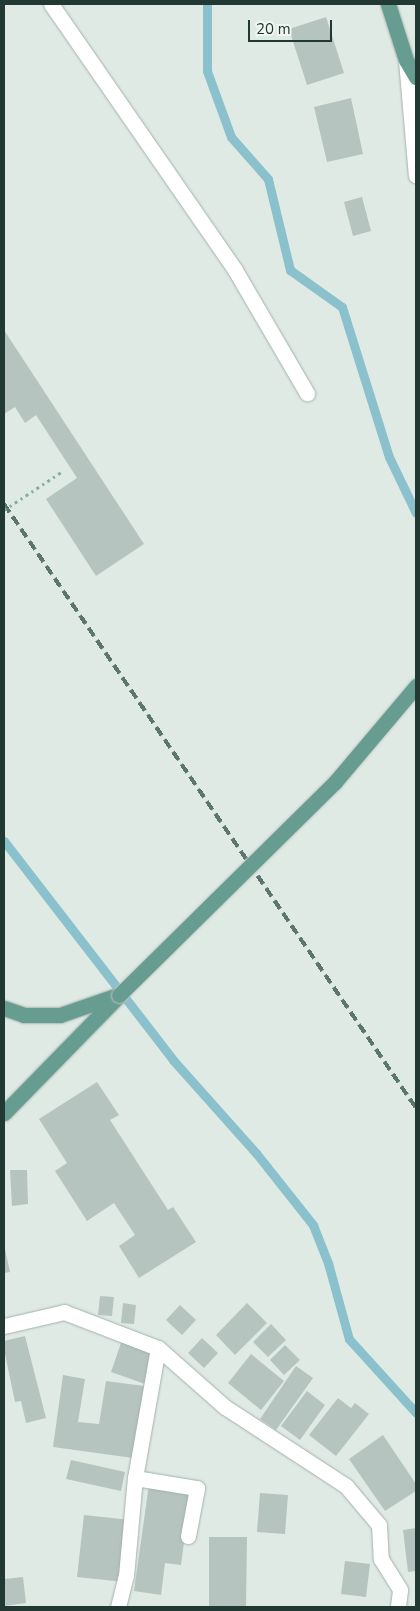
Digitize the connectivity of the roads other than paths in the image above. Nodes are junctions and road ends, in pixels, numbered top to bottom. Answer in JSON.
{"nodes":[{"id":1,"x":51,"y":4,"type":"edge"},
{"id":2,"x":388,"y":4,"type":"edge"},
{"id":3,"x":406,"y":60,"type":"junction"},
{"id":4,"x":416,"y":77,"type":"edge"},
{"id":5,"x":416,"y":176,"type":"edge"},
{"id":6,"x":306,"y":393,"type":"dead end"},
{"id":7,"x":416,"y":686,"type":"edge"},
{"id":8,"x":119,"y":995,"type":"junction"},
{"id":9,"x":4,"y":1008,"type":"edge"},
{"id":10,"x":4,"y":1113,"type":"edge"},
{"id":11,"x":4,"y":1326,"type":"edge"},
{"id":12,"x":158,"y":1348,"type":"junction"},
{"id":13,"x":136,"y":1478,"type":"junction"},
{"id":14,"x":188,"y":1536,"type":"dead end"},
{"id":15,"x":118,"y":1607,"type":"edge"},
{"id":16,"x":398,"y":1607,"type":"edge"}],
"edges":[{"from":1,"to":6,"type":"street"},
{"from":2,"to":3,"type":"main road"},
{"from":3,"to":4,"type":"main road"},
{"from":3,"to":5,"type":"street"},
{"from":7,"to":8,"type":"main road","bridge":true},
{"from":8,"to":9,"type":"main road"},
{"from":8,"to":10,"type":"main road"},
{"from":11,"to":12,"type":"street"},
{"from":12,"to":13,"type":"street"},
{"from":12,"to":16,"type":"street"},
{"from":13,"to":14,"type":"street"},
{"from":13,"to":15,"type":"street"}]}
